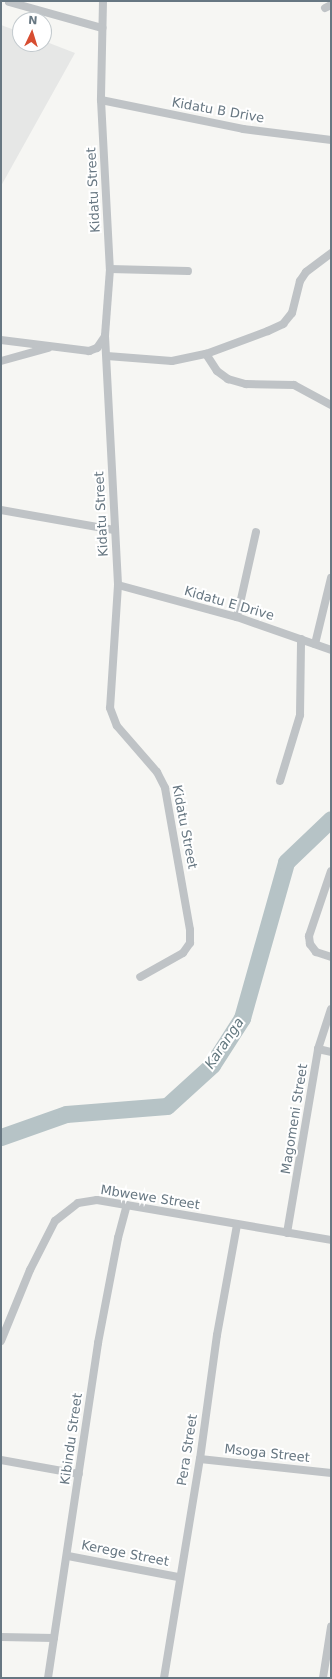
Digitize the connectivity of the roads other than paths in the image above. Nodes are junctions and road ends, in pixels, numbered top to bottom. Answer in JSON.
{"nodes":[{"id":1,"x":103,"y":1,"type":"edge"},
{"id":2,"x":9,"y":2,"type":"dead end"},
{"id":3,"x":102,"y":28,"type":"junction"},
{"id":4,"x":101,"y":100,"type":"junction"},
{"id":5,"x":331,"y":140,"type":"edge"},
{"id":6,"x":331,"y":253,"type":"edge"},
{"id":7,"x":110,"y":269,"type":"junction"},
{"id":8,"x":188,"y":271,"type":"dead end"},
{"id":9,"x":105,"y":336,"type":"junction"},
{"id":10,"x":1,"y":340,"type":"edge"},
{"id":11,"x":51,"y":347,"type":"junction"},
{"id":12,"x":206,"y":354,"type":"junction"},
{"id":13,"x":107,"y":356,"type":"junction"},
{"id":14,"x":1,"y":361,"type":"edge"},
{"id":15,"x":329,"y":401,"type":"edge"},
{"id":16,"x":1,"y":510,"type":"edge"},
{"id":17,"x":114,"y":530,"type":"junction"},
{"id":18,"x":256,"y":532,"type":"dead end"},
{"id":19,"x":331,"y":578,"type":"edge"},
{"id":20,"x":118,"y":585,"type":"junction"},
{"id":21,"x":236,"y":617,"type":"junction"},
{"id":22,"x":301,"y":639,"type":"junction"},
{"id":23,"x":315,"y":644,"type":"junction"},
{"id":24,"x":331,"y":650,"type":"edge"},
{"id":25,"x":280,"y":781,"type":"dead end"},
{"id":26,"x":331,"y":871,"type":"edge"},
{"id":27,"x":331,"y":957,"type":"edge"},
{"id":28,"x":140,"y":977,"type":"dead end"},
{"id":29,"x":331,"y":1009,"type":"edge"},
{"id":30,"x":318,"y":1049,"type":"junction"},
{"id":31,"x":331,"y":1052,"type":"edge"},
{"id":32,"x":128,"y":1205,"type":"junction"},
{"id":33,"x":237,"y":1225,"type":"junction"},
{"id":34,"x":288,"y":1233,"type":"junction"},
{"id":35,"x":331,"y":1240,"type":"edge"},
{"id":36,"x":1,"y":1341,"type":"edge"},
{"id":37,"x":200,"y":1459,"type":"junction"},
{"id":38,"x":1,"y":1460,"type":"edge"},
{"id":39,"x":331,"y":1473,"type":"edge"},
{"id":40,"x":79,"y":1474,"type":"junction"},
{"id":41,"x":68,"y":1556,"type":"junction"},
{"id":42,"x":178,"y":1577,"type":"junction"},
{"id":43,"x":331,"y":1627,"type":"edge"},
{"id":44,"x":1,"y":1637,"type":"edge"},
{"id":45,"x":54,"y":1638,"type":"junction"},
{"id":46,"x":48,"y":1678,"type":"edge"},
{"id":47,"x":164,"y":1678,"type":"edge"},
{"id":48,"x":323,"y":1678,"type":"edge"}],
"edges":[{"from":1,"to":3,"type":"street","name":"Kidatu Street"},
{"from":2,"to":3,"type":"street"},
{"from":3,"to":4,"type":"street","name":"Kidatu Street"},
{"from":4,"to":5,"type":"street","name":"Kidatu B Drive"},
{"from":4,"to":7,"type":"street","name":"Kidatu Street"},
{"from":6,"to":12,"type":"street"},
{"from":7,"to":8,"type":"street"},
{"from":7,"to":9,"type":"street","name":"Kidatu Street"},
{"from":9,"to":11,"type":"street"},
{"from":9,"to":13,"type":"street","name":"Kidatu Street"},
{"from":10,"to":11,"type":"street"},
{"from":11,"to":14,"type":"street"},
{"from":12,"to":13,"type":"street"},
{"from":12,"to":15,"type":"street"},
{"from":13,"to":17,"type":"street","name":"Kidatu Street"},
{"from":16,"to":17,"type":"street"},
{"from":17,"to":20,"type":"street","name":"Kidatu Street"},
{"from":18,"to":21,"type":"street"},
{"from":19,"to":23,"type":"street"},
{"from":20,"to":21,"type":"street","name":"Kidatu E Drive"},
{"from":20,"to":28,"type":"street","name":"Kidatu Street"},
{"from":21,"to":22,"type":"street","name":"Kidatu E Drive"},
{"from":22,"to":23,"type":"street","name":"Kidatu E Drive"},
{"from":22,"to":25,"type":"street"},
{"from":23,"to":24,"type":"street","name":"Kidatu E Drive"},
{"from":26,"to":27,"type":"street"},
{"from":29,"to":30,"type":"street","name":"Magomeni Street"},
{"from":30,"to":31,"type":"street"},
{"from":30,"to":34,"type":"street","name":"Magomeni Street"},
{"from":32,"to":33,"type":"street","name":"Mbwewe Street"},
{"from":32,"to":36,"type":"street","name":"Mbwewe Street"},
{"from":32,"to":40,"type":"street","name":"Kibindu Street"},
{"from":33,"to":34,"type":"street","name":"Mbwewe Street"},
{"from":33,"to":37,"type":"street","name":"Pera Street"},
{"from":34,"to":35,"type":"street","name":"Mbwewe Street"},
{"from":37,"to":39,"type":"street","name":"Msoga Street"},
{"from":37,"to":42,"type":"street","name":"Pera Street"},
{"from":38,"to":40,"type":"street"},
{"from":40,"to":41,"type":"street","name":"Kibindu Street"},
{"from":41,"to":42,"type":"street","name":"Kerege Street"},
{"from":41,"to":45,"type":"street","name":"Kibindu Street"},
{"from":42,"to":47,"type":"street","name":"Pera Street"},
{"from":43,"to":48,"type":"street"},
{"from":44,"to":45,"type":"street"},
{"from":45,"to":46,"type":"street","name":"Kibindu Street"}]}
